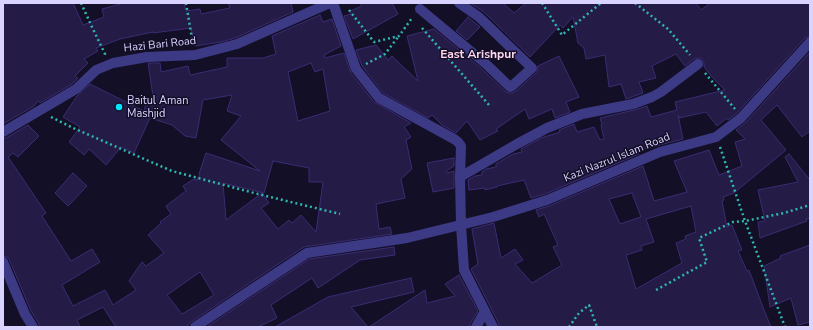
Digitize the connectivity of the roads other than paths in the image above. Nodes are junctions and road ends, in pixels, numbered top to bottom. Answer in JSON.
{"nodes":[{"id":1,"x":332,"y":3,"type":"edge"},
{"id":2,"x":459,"y":3,"type":"edge"},
{"id":3,"x":420,"y":9,"type":"road end"},
{"id":4,"x":810,"y":42,"type":"edge"},
{"id":5,"x":698,"y":64,"type":"dead end"},
{"id":6,"x":3,"y":132,"type":"edge"},
{"id":7,"x":460,"y":177,"type":"junction"},
{"id":8,"x":461,"y":225,"type":"junction"},
{"id":9,"x":3,"y":262,"type":"edge"},
{"id":10,"x":485,"y":311,"type":"junction"},
{"id":11,"x":33,"y":327,"type":"edge"},
{"id":12,"x":195,"y":327,"type":"edge"},
{"id":13,"x":476,"y":327,"type":"edge"},
{"id":14,"x":493,"y":327,"type":"edge"}],
"edges":[{"from":1,"to":6,"type":"street","name":"Hazi Bari Road"},
{"from":1,"to":7,"type":"street"},
{"from":2,"to":3,"type":"street"},
{"from":4,"to":8,"type":"street","name":"Kazi Nazrul Islam Road"},
{"from":5,"to":7,"type":"street"},
{"from":7,"to":8,"type":"street"},
{"from":8,"to":10,"type":"street"},
{"from":8,"to":12,"type":"street","name":"Kazi Nazrul Islam Road"},
{"from":9,"to":11,"type":"street"},
{"from":10,"to":13,"type":"street"},
{"from":10,"to":14,"type":"street"}]}
